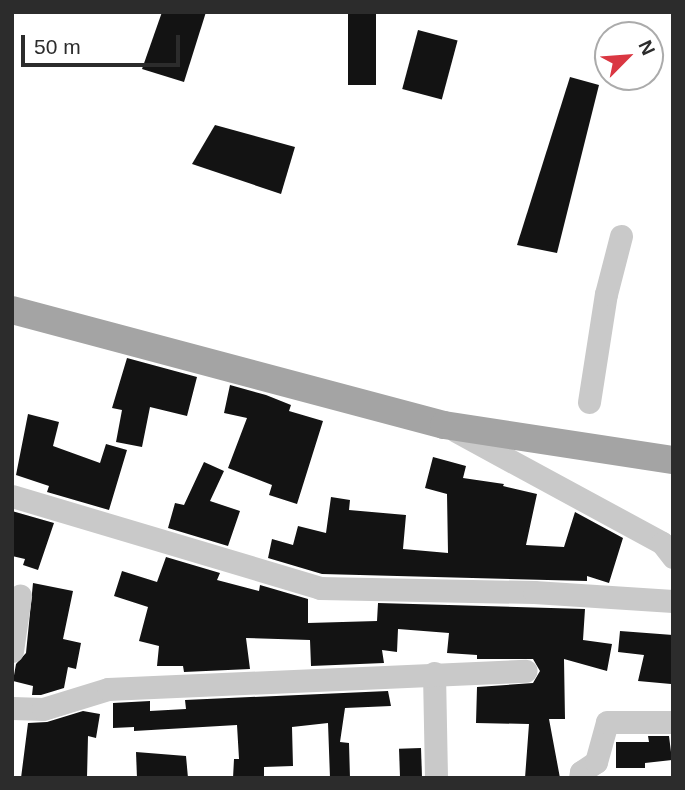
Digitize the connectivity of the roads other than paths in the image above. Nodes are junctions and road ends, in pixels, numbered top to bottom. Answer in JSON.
{"nodes":[{"id":1,"x":621,"y":236,"type":"dead end"},
{"id":2,"x":12,"y":310,"type":"edge"},
{"id":3,"x":589,"y":401,"type":"dead end"},
{"id":4,"x":444,"y":425,"type":"junction"},
{"id":5,"x":673,"y":460,"type":"edge"},
{"id":6,"x":12,"y":496,"type":"edge"},
{"id":7,"x":673,"y":557,"type":"edge"},
{"id":8,"x":20,"y":596,"type":"dead end"},
{"id":9,"x":673,"y":601,"type":"edge"},
{"id":10,"x":12,"y":651,"type":"edge"},
{"id":11,"x":526,"y":671,"type":"dead end"},
{"id":12,"x":434,"y":673,"type":"junction"},
{"id":13,"x":12,"y":708,"type":"edge"},
{"id":14,"x":673,"y":722,"type":"edge"},
{"id":15,"x":436,"y":778,"type":"edge"},
{"id":16,"x":580,"y":778,"type":"edge"}],
"edges":[{"from":1,"to":3,"type":"street"},
{"from":2,"to":4,"type":"main road"},
{"from":4,"to":5,"type":"main road"},
{"from":4,"to":7,"type":"street"},
{"from":6,"to":9,"type":"street"},
{"from":8,"to":10,"type":"street"},
{"from":11,"to":12,"type":"street"},
{"from":12,"to":13,"type":"street"},
{"from":12,"to":15,"type":"street"},
{"from":14,"to":16,"type":"street"}]}
